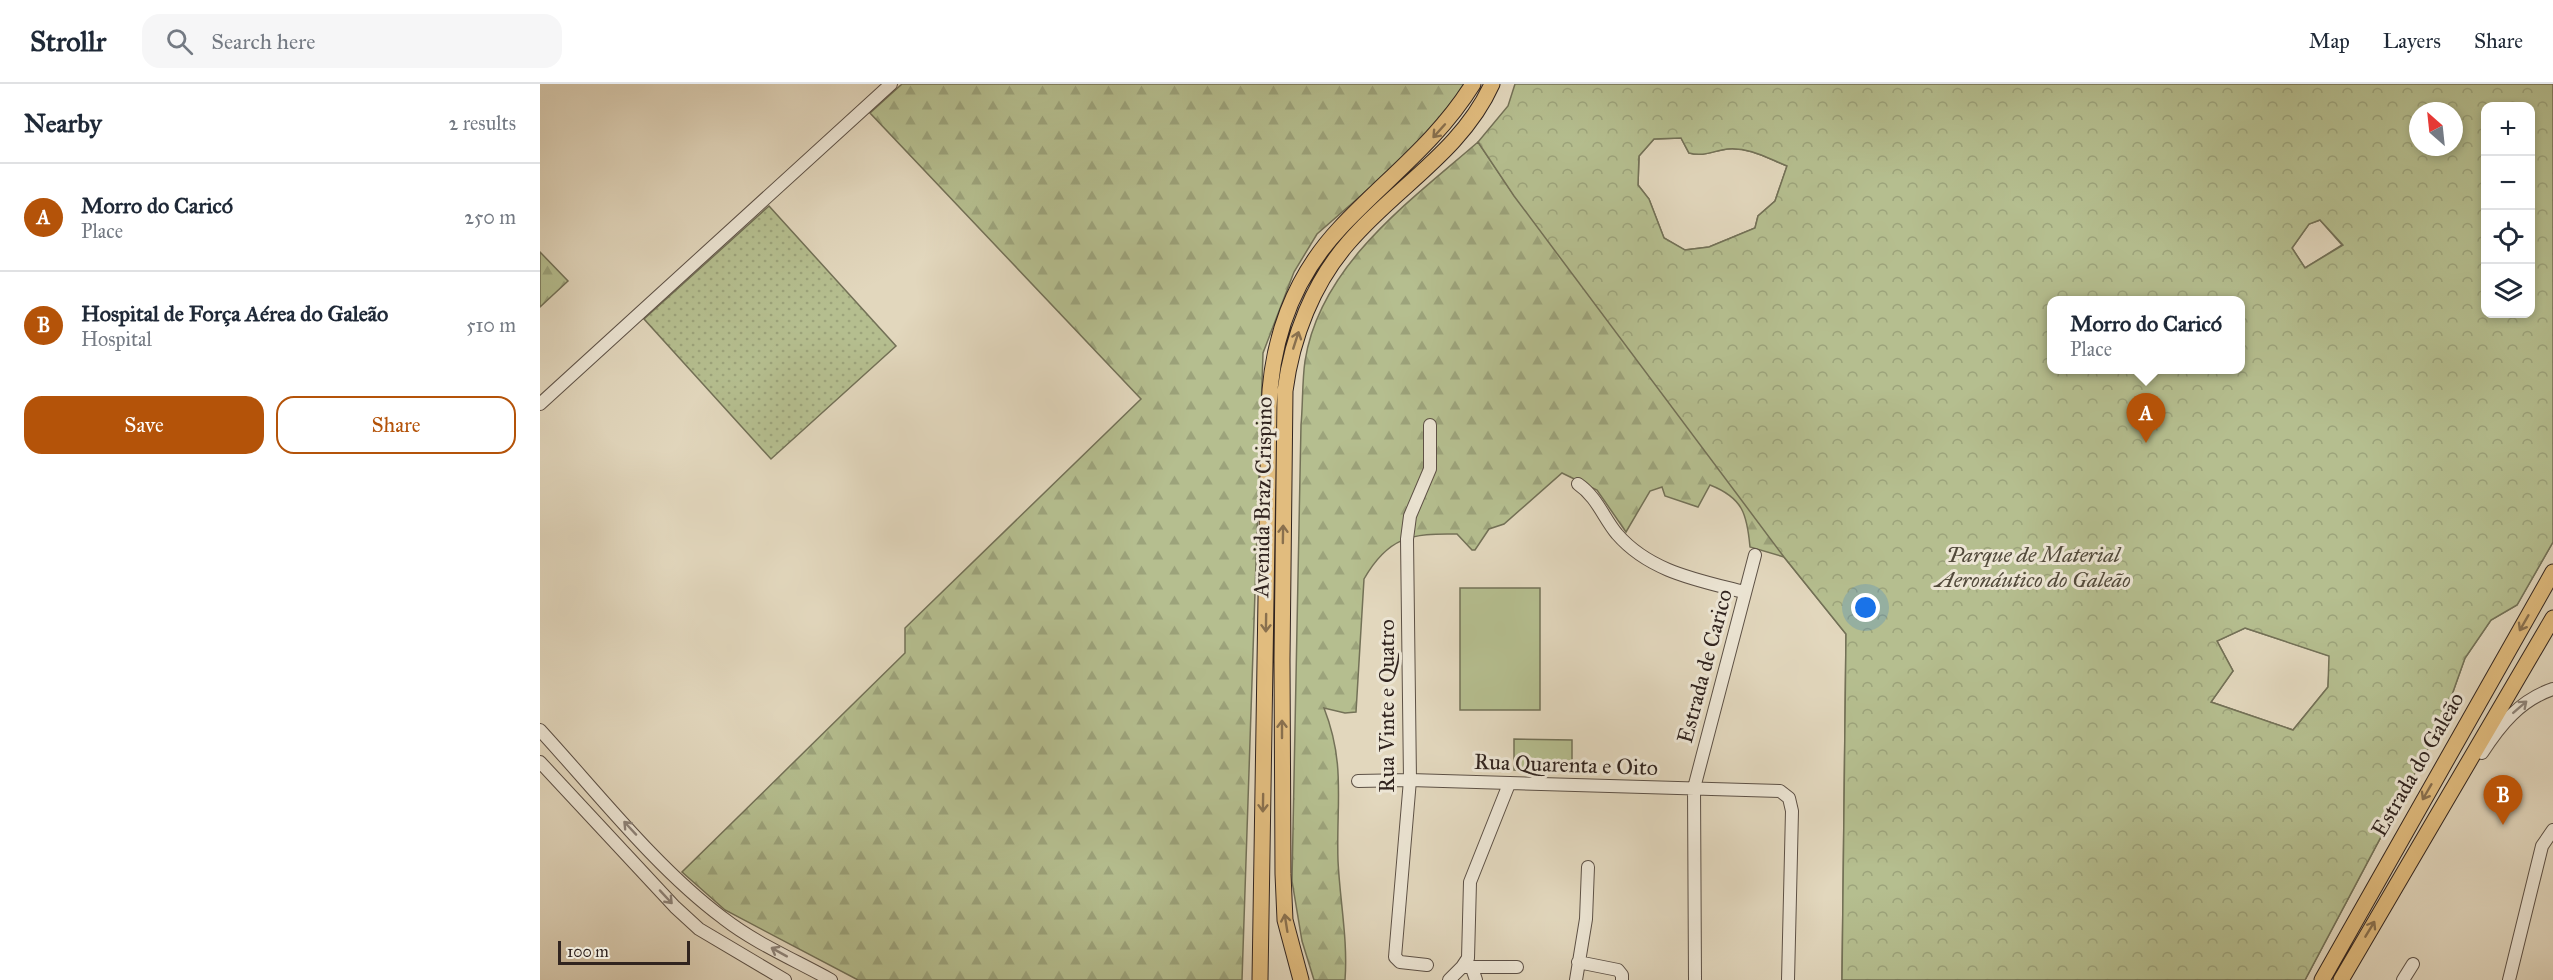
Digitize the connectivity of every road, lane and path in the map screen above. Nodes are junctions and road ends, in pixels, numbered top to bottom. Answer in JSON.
{"nodes":[{"id":1,"x":891,"y":84,"type":"edge"},
{"id":2,"x":1473,"y":84,"type":"edge"},
{"id":3,"x":1492,"y":84,"type":"edge"},
{"id":4,"x":540,"y":404,"type":"edge"},
{"id":5,"x":1430,"y":425,"type":"dead end"},
{"id":6,"x":1578,"y":484,"type":"dead end"},
{"id":7,"x":1755,"y":555,"type":"dead end"},
{"id":8,"x":2553,"y":572,"type":"edge"},
{"id":9,"x":1744,"y":592,"type":"junction"},
{"id":10,"x":2553,"y":618,"type":"edge"},
{"id":11,"x":2553,"y":689,"type":"edge"},
{"id":12,"x":540,"y":730,"type":"edge"},
{"id":13,"x":540,"y":762,"type":"edge"},
{"id":14,"x":1410,"y":780,"type":"junction"},
{"id":15,"x":1358,"y":781,"type":"dead end"},
{"id":16,"x":1509,"y":783,"type":"junction"},
{"id":17,"x":1694,"y":789,"type":"junction"},
{"id":18,"x":2436,"y":821,"type":"junction"},
{"id":19,"x":2553,"y":830,"type":"edge"},
{"id":20,"x":1588,"y":867,"type":"dead end"},
{"id":21,"x":1578,"y":962,"type":"junction"},
{"id":22,"x":2412,"y":964,"type":"dead end"},
{"id":23,"x":1427,"y":965,"type":"dead end"},
{"id":24,"x":1467,"y":967,"type":"junction"},
{"id":25,"x":1517,"y":968,"type":"dead end"},
{"id":26,"x":826,"y":978,"type":"edge"},
{"id":27,"x":784,"y":980,"type":"edge"},
{"id":28,"x":1260,"y":980,"type":"edge"},
{"id":29,"x":1300,"y":980,"type":"edge"},
{"id":30,"x":1449,"y":980,"type":"edge"},
{"id":31,"x":1476,"y":980,"type":"edge"},
{"id":32,"x":1576,"y":980,"type":"edge"},
{"id":33,"x":1622,"y":980,"type":"edge"},
{"id":34,"x":1695,"y":980,"type":"edge"},
{"id":35,"x":1788,"y":980,"type":"edge"},
{"id":36,"x":2322,"y":980,"type":"edge"},
{"id":37,"x":2342,"y":980,"type":"edge"},
{"id":38,"x":2403,"y":980,"type":"edge"},
{"id":39,"x":2509,"y":980,"type":"edge"}],
"edges":[{"from":1,"to":4,"type":"street"},
{"from":2,"to":28,"type":"main road","name":"Avenida Braz Crispino","one_way":true},
{"from":29,"to":3,"type":"main road","name":"Avenida Braz Crispino","one_way":true},
{"from":5,"to":14,"type":"street","name":"Rua Vinte e Quatro"},
{"from":6,"to":9,"type":"street"},
{"from":7,"to":9,"type":"street","name":"Estrada de Carico"},
{"from":8,"to":36,"type":"main road","name":"Estrada do Galeão","one_way":true},
{"from":9,"to":17,"type":"street","name":"Estrada de Carico"},
{"from":10,"to":18,"type":"main road","name":"Estrada do Galeão"},
{"from":18,"to":11,"type":"street","one_way":true},
{"from":26,"to":12,"type":"street","one_way":true},
{"from":13,"to":27,"type":"street","one_way":true},
{"from":14,"to":15,"type":"street","name":"Rua Quarenta e Oito"},
{"from":14,"to":16,"type":"street","name":"Rua Quarenta e Oito"},
{"from":14,"to":23,"type":"street","name":"Rua Vinte e Quatro"},
{"from":16,"to":17,"type":"street","name":"Rua Quarenta e Oito"},
{"from":16,"to":24,"type":"street"},
{"from":17,"to":34,"type":"street","name":"Estrada de Carico"},
{"from":17,"to":35,"type":"street","name":"Rua Quarenta e Oito"},
{"from":37,"to":18,"type":"main road","name":"Estrada do Galeão","one_way":true},
{"from":19,"to":39,"type":"street"},
{"from":20,"to":21,"type":"street"},
{"from":21,"to":32,"type":"street"},
{"from":21,"to":33,"type":"street"},
{"from":22,"to":38,"type":"street"},
{"from":24,"to":25,"type":"street"},
{"from":24,"to":30,"type":"street"},
{"from":24,"to":31,"type":"street"}]}
